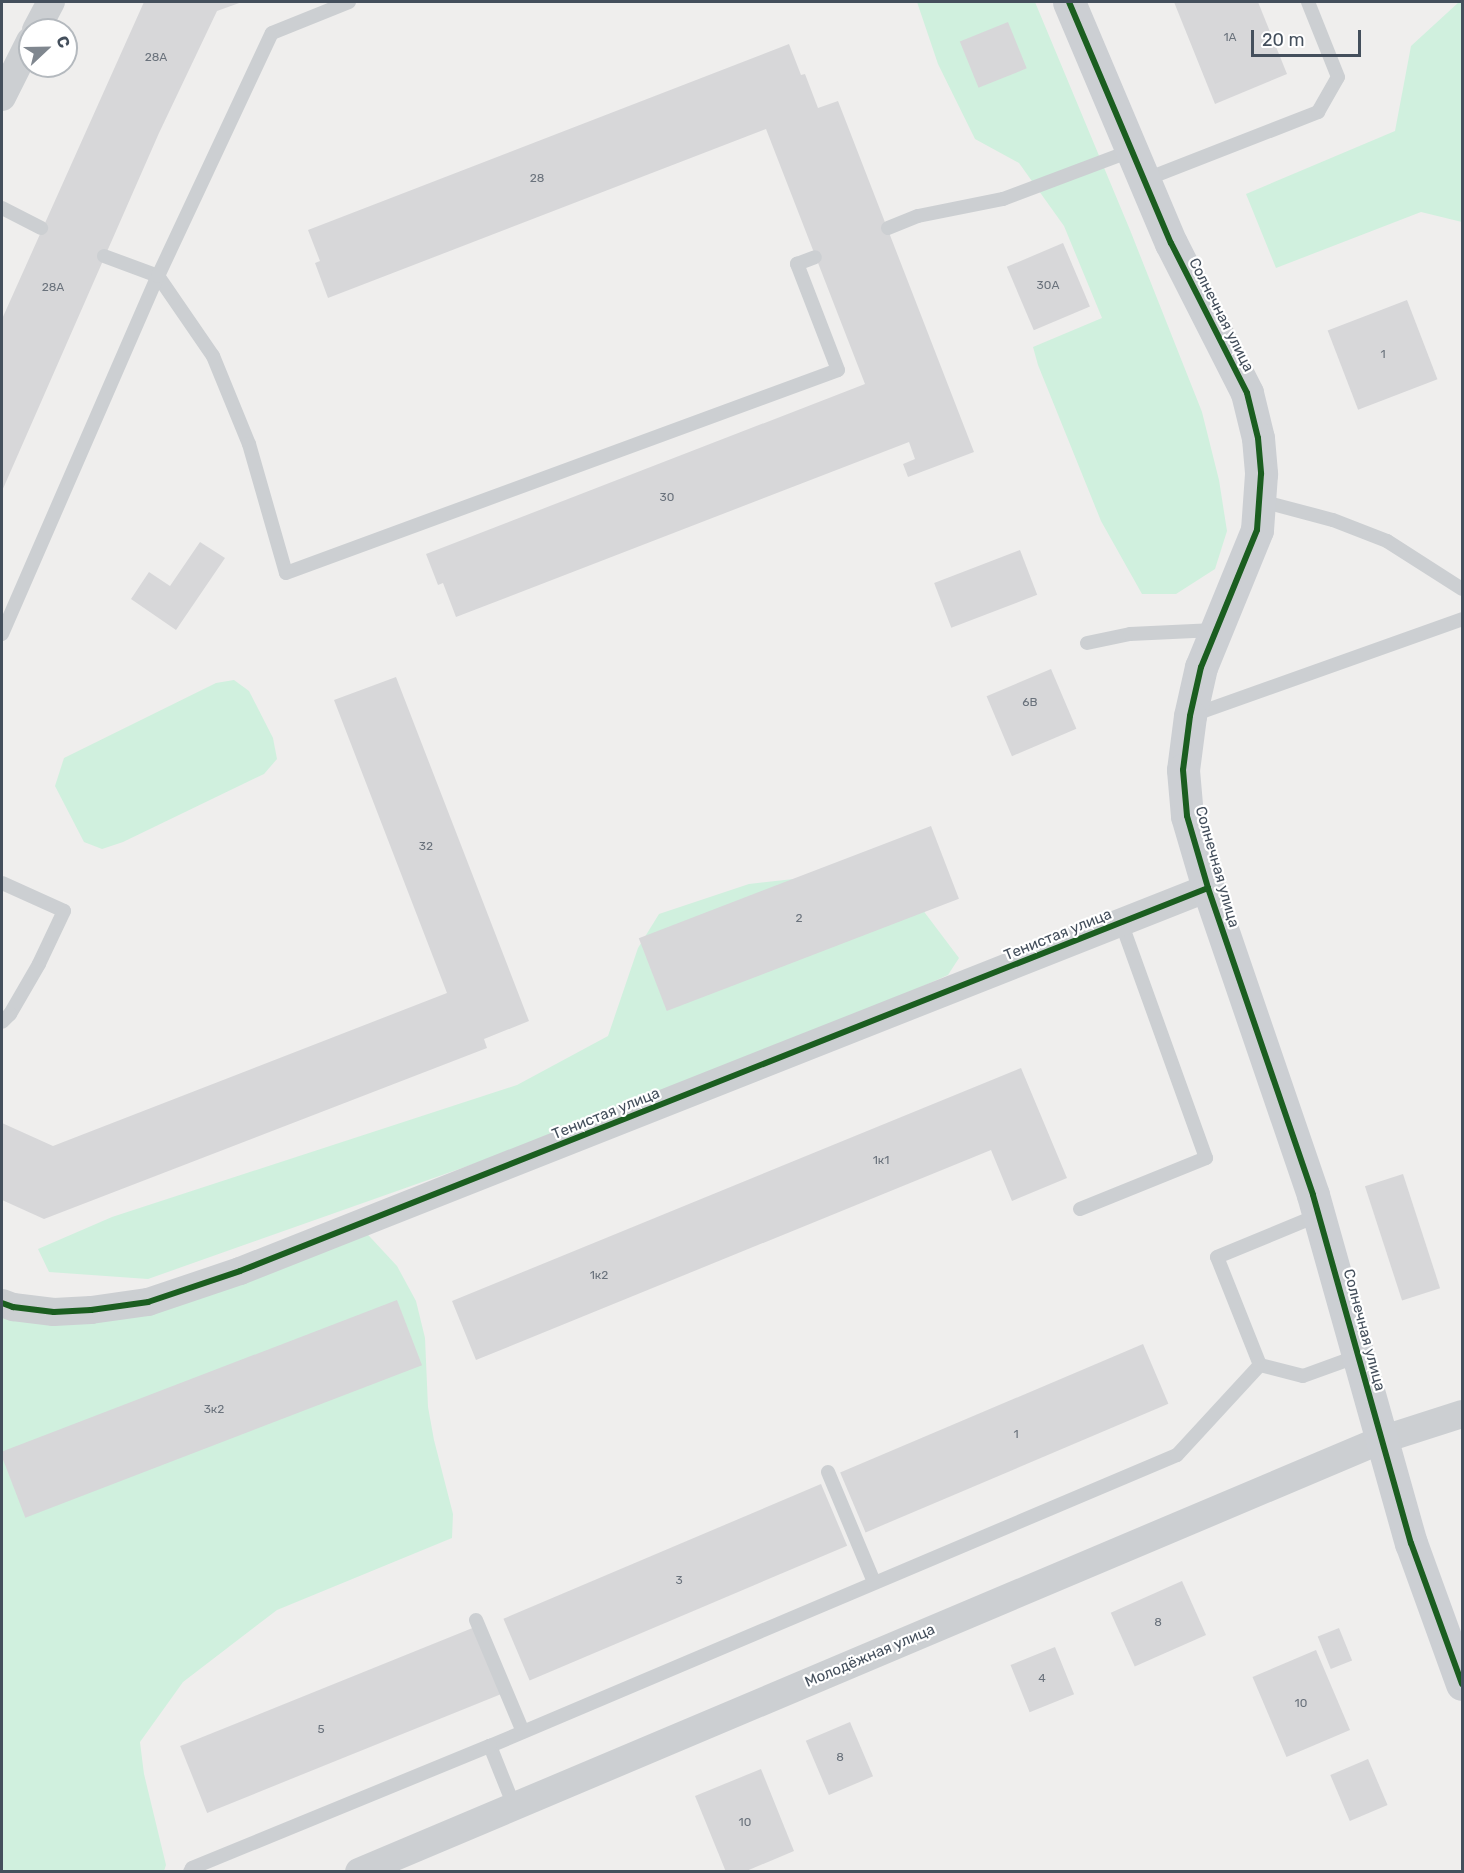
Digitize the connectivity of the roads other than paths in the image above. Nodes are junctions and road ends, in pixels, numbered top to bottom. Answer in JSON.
{"nodes":[{"id":1,"x":51,"y":2,"type":"edge"},
{"id":2,"x":349,"y":2,"type":"edge"},
{"id":3,"x":1069,"y":2,"type":"edge"},
{"id":4,"x":1308,"y":2,"type":"edge"},
{"id":5,"x":42,"y":18,"type":"edge"},
{"id":6,"x":18,"y":65,"type":"edge"},
{"id":7,"x":2,"y":97,"type":"edge"},
{"id":8,"x":1138,"y":166,"type":"junction"},
{"id":9,"x":2,"y":208,"type":"edge"},
{"id":10,"x":41,"y":228,"type":"dead end"},
{"id":11,"x":888,"y":228,"type":"dead end"},
{"id":12,"x":104,"y":256,"type":"dead end"},
{"id":13,"x":815,"y":257,"type":"dead end"},
{"id":14,"x":158,"y":276,"type":"junction"},
{"id":15,"x":1261,"y":501,"type":"junction"},
{"id":16,"x":1462,"y":589,"type":"edge"},
{"id":17,"x":1462,"y":619,"type":"edge"},
{"id":18,"x":1215,"y":630,"type":"junction"},
{"id":19,"x":2,"y":634,"type":"edge"},
{"id":20,"x":1087,"y":643,"type":"dead end"},
{"id":21,"x":1190,"y":716,"type":"junction"},
{"id":22,"x":2,"y":883,"type":"edge"},
{"id":23,"x":1208,"y":888,"type":"junction"},
{"id":24,"x":1122,"y":922,"type":"junction"},
{"id":25,"x":2,"y":1022,"type":"edge"},
{"id":26,"x":1080,"y":1209,"type":"dead end"},
{"id":27,"x":1319,"y":1215,"type":"junction"},
{"id":28,"x":2,"y":1303,"type":"edge"},
{"id":29,"x":1358,"y":1356,"type":"junction"},
{"id":30,"x":1260,"y":1365,"type":"junction"},
{"id":31,"x":1462,"y":1414,"type":"edge"},
{"id":32,"x":1381,"y":1440,"type":"junction"},
{"id":33,"x":828,"y":1472,"type":"dead end"},
{"id":34,"x":874,"y":1582,"type":"junction"},
{"id":35,"x":476,"y":1620,"type":"dead end"},
{"id":36,"x":1462,"y":1684,"type":"edge"},
{"id":37,"x":523,"y":1732,"type":"junction"},
{"id":38,"x":490,"y":1746,"type":"junction"},
{"id":39,"x":514,"y":1806,"type":"junction"},
{"id":40,"x":190,"y":1872,"type":"edge"},
{"id":41,"x":359,"y":1872,"type":"edge"}],
"edges":[{"from":1,"to":5,"type":"street"},
{"from":2,"to":14,"type":"lane"},
{"from":3,"to":8,"type":"street","name":"Солнечная улица"},
{"from":4,"to":8,"type":"lane"},
{"from":6,"to":7,"type":"street"},
{"from":8,"to":11,"type":"lane"},
{"from":8,"to":15,"type":"street","name":"Солнечная улица"},
{"from":9,"to":10,"type":"lane"},
{"from":12,"to":14,"type":"lane"},
{"from":13,"to":14,"type":"lane"},
{"from":14,"to":19,"type":"lane"},
{"from":15,"to":16,"type":"lane"},
{"from":15,"to":18,"type":"street","name":"Солнечная улица"},
{"from":17,"to":21,"type":"lane"},
{"from":18,"to":20,"type":"lane"},
{"from":18,"to":21,"type":"street","name":"Солнечная улица"},
{"from":21,"to":23,"type":"street","name":"Солнечная улица"},
{"from":22,"to":25,"type":"lane"},
{"from":23,"to":24,"type":"street","name":"Тенистая улица"},
{"from":23,"to":27,"type":"street","name":"Солнечная улица"},
{"from":24,"to":26,"type":"lane"},
{"from":24,"to":28,"type":"street","name":"Тенистая улица"},
{"from":27,"to":29,"type":"street","name":"Солнечная улица"},
{"from":27,"to":30,"type":"lane"},
{"from":29,"to":30,"type":"lane"},
{"from":29,"to":32,"type":"street","name":"Солнечная улица"},
{"from":30,"to":34,"type":"lane"},
{"from":31,"to":32,"type":"street","name":"Молодёжная улица"},
{"from":32,"to":36,"type":"street","name":"Солнечная улица"},
{"from":32,"to":39,"type":"street","name":"Молодёжная улица"},
{"from":33,"to":34,"type":"lane"},
{"from":34,"to":37,"type":"lane"},
{"from":35,"to":37,"type":"lane"},
{"from":37,"to":38,"type":"lane"},
{"from":38,"to":39,"type":"lane"},
{"from":38,"to":40,"type":"lane"},
{"from":39,"to":41,"type":"street","name":"Молодёжная улица"}]}
